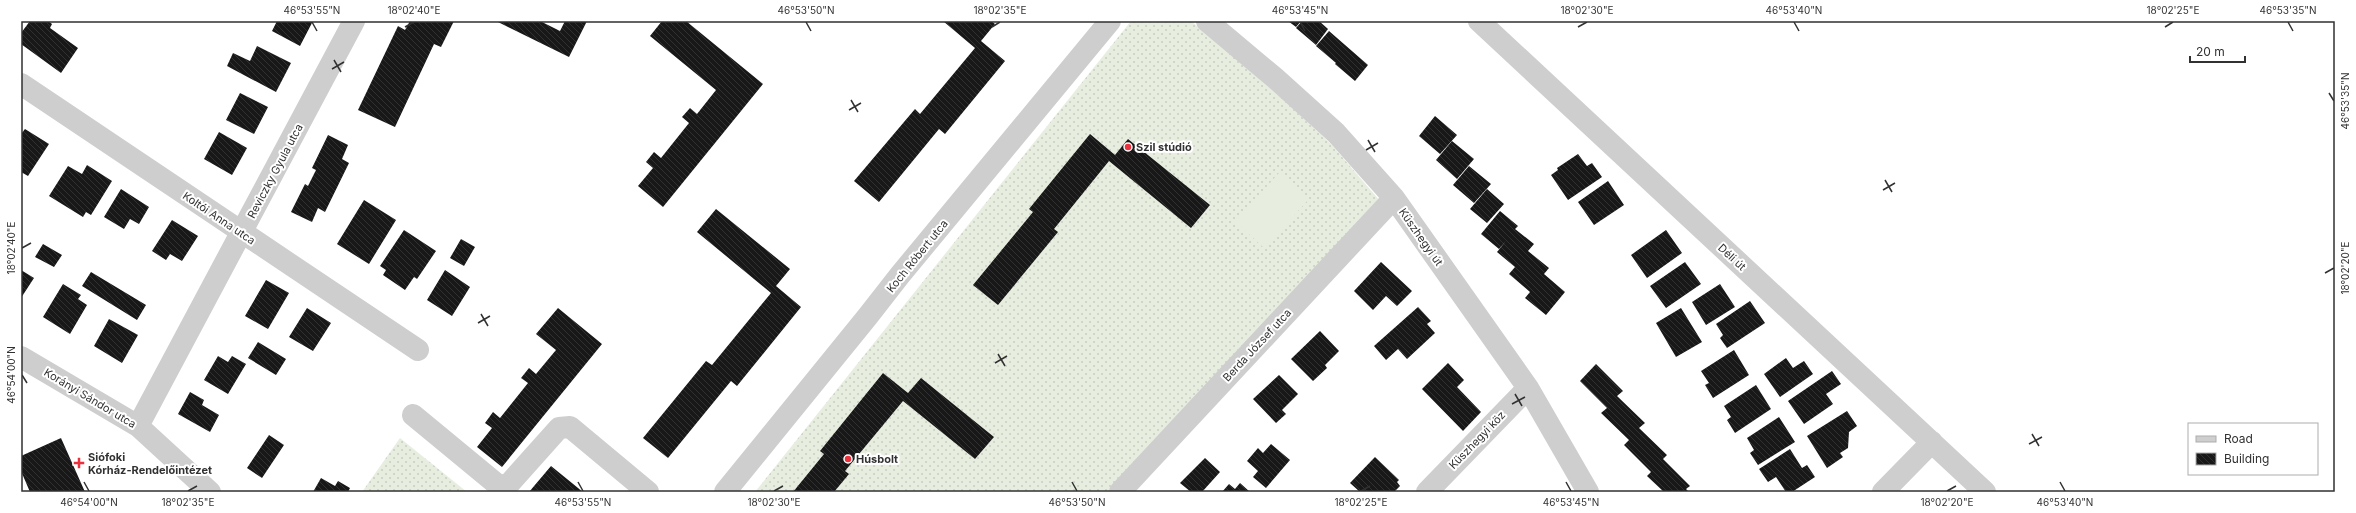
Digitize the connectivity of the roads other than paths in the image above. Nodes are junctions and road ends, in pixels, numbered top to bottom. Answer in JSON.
{"nodes":[{"id":1,"x":354,"y":21,"type":"edge"},
{"id":2,"x":1110,"y":21,"type":"edge"},
{"id":3,"x":1207,"y":21,"type":"edge"},
{"id":4,"x":1479,"y":21,"type":"edge"},
{"id":5,"x":21,"y":84,"type":"edge"},
{"id":6,"x":1394,"y":198,"type":"junction"},
{"id":7,"x":242,"y":233,"type":"junction"},
{"id":8,"x":418,"y":350,"type":"dead end"},
{"id":9,"x":21,"y":357,"type":"edge"},
{"id":10,"x":1528,"y":388,"type":"junction"},
{"id":11,"x":413,"y":415,"type":"dead end"},
{"id":12,"x":138,"y":426,"type":"junction"},
{"id":13,"x":1932,"y":442,"type":"junction"},
{"id":14,"x":210,"y":492,"type":"edge"},
{"id":15,"x":648,"y":492,"type":"edge"},
{"id":16,"x":725,"y":492,"type":"edge"},
{"id":17,"x":1120,"y":492,"type":"edge"},
{"id":18,"x":1427,"y":492,"type":"edge"},
{"id":19,"x":1588,"y":492,"type":"edge"},
{"id":20,"x":1882,"y":492,"type":"edge"},
{"id":21,"x":1985,"y":492,"type":"edge"}],
"edges":[{"from":1,"to":7,"type":"street","name":"Reviczky Gyula utca"},
{"from":2,"to":16,"type":"street","name":"Koch Róbert utca"},
{"from":3,"to":6,"type":"street","name":"Küszhegyi út"},
{"from":4,"to":13,"type":"street","name":"Déli út"},
{"from":5,"to":7,"type":"street","name":"Koltói Anna utca"},
{"from":6,"to":10,"type":"street","name":"Küszhegyi út"},
{"from":6,"to":17,"type":"street","name":"Berda József utca"},
{"from":7,"to":8,"type":"street","name":"Koltói Anna utca"},
{"from":7,"to":12,"type":"street","name":"Reviczky Gyula utca"},
{"from":9,"to":12,"type":"street","name":"Korányi Sándor utca"},
{"from":10,"to":18,"type":"street","name":"Küszhegyi köz"},
{"from":10,"to":19,"type":"street","name":"Küszhegyi út"},
{"from":11,"to":15,"type":"street"},
{"from":12,"to":14,"type":"street","name":"Korányi Sándor utca"},
{"from":13,"to":20,"type":"street"},
{"from":13,"to":21,"type":"street","name":"Déli út"}]}
